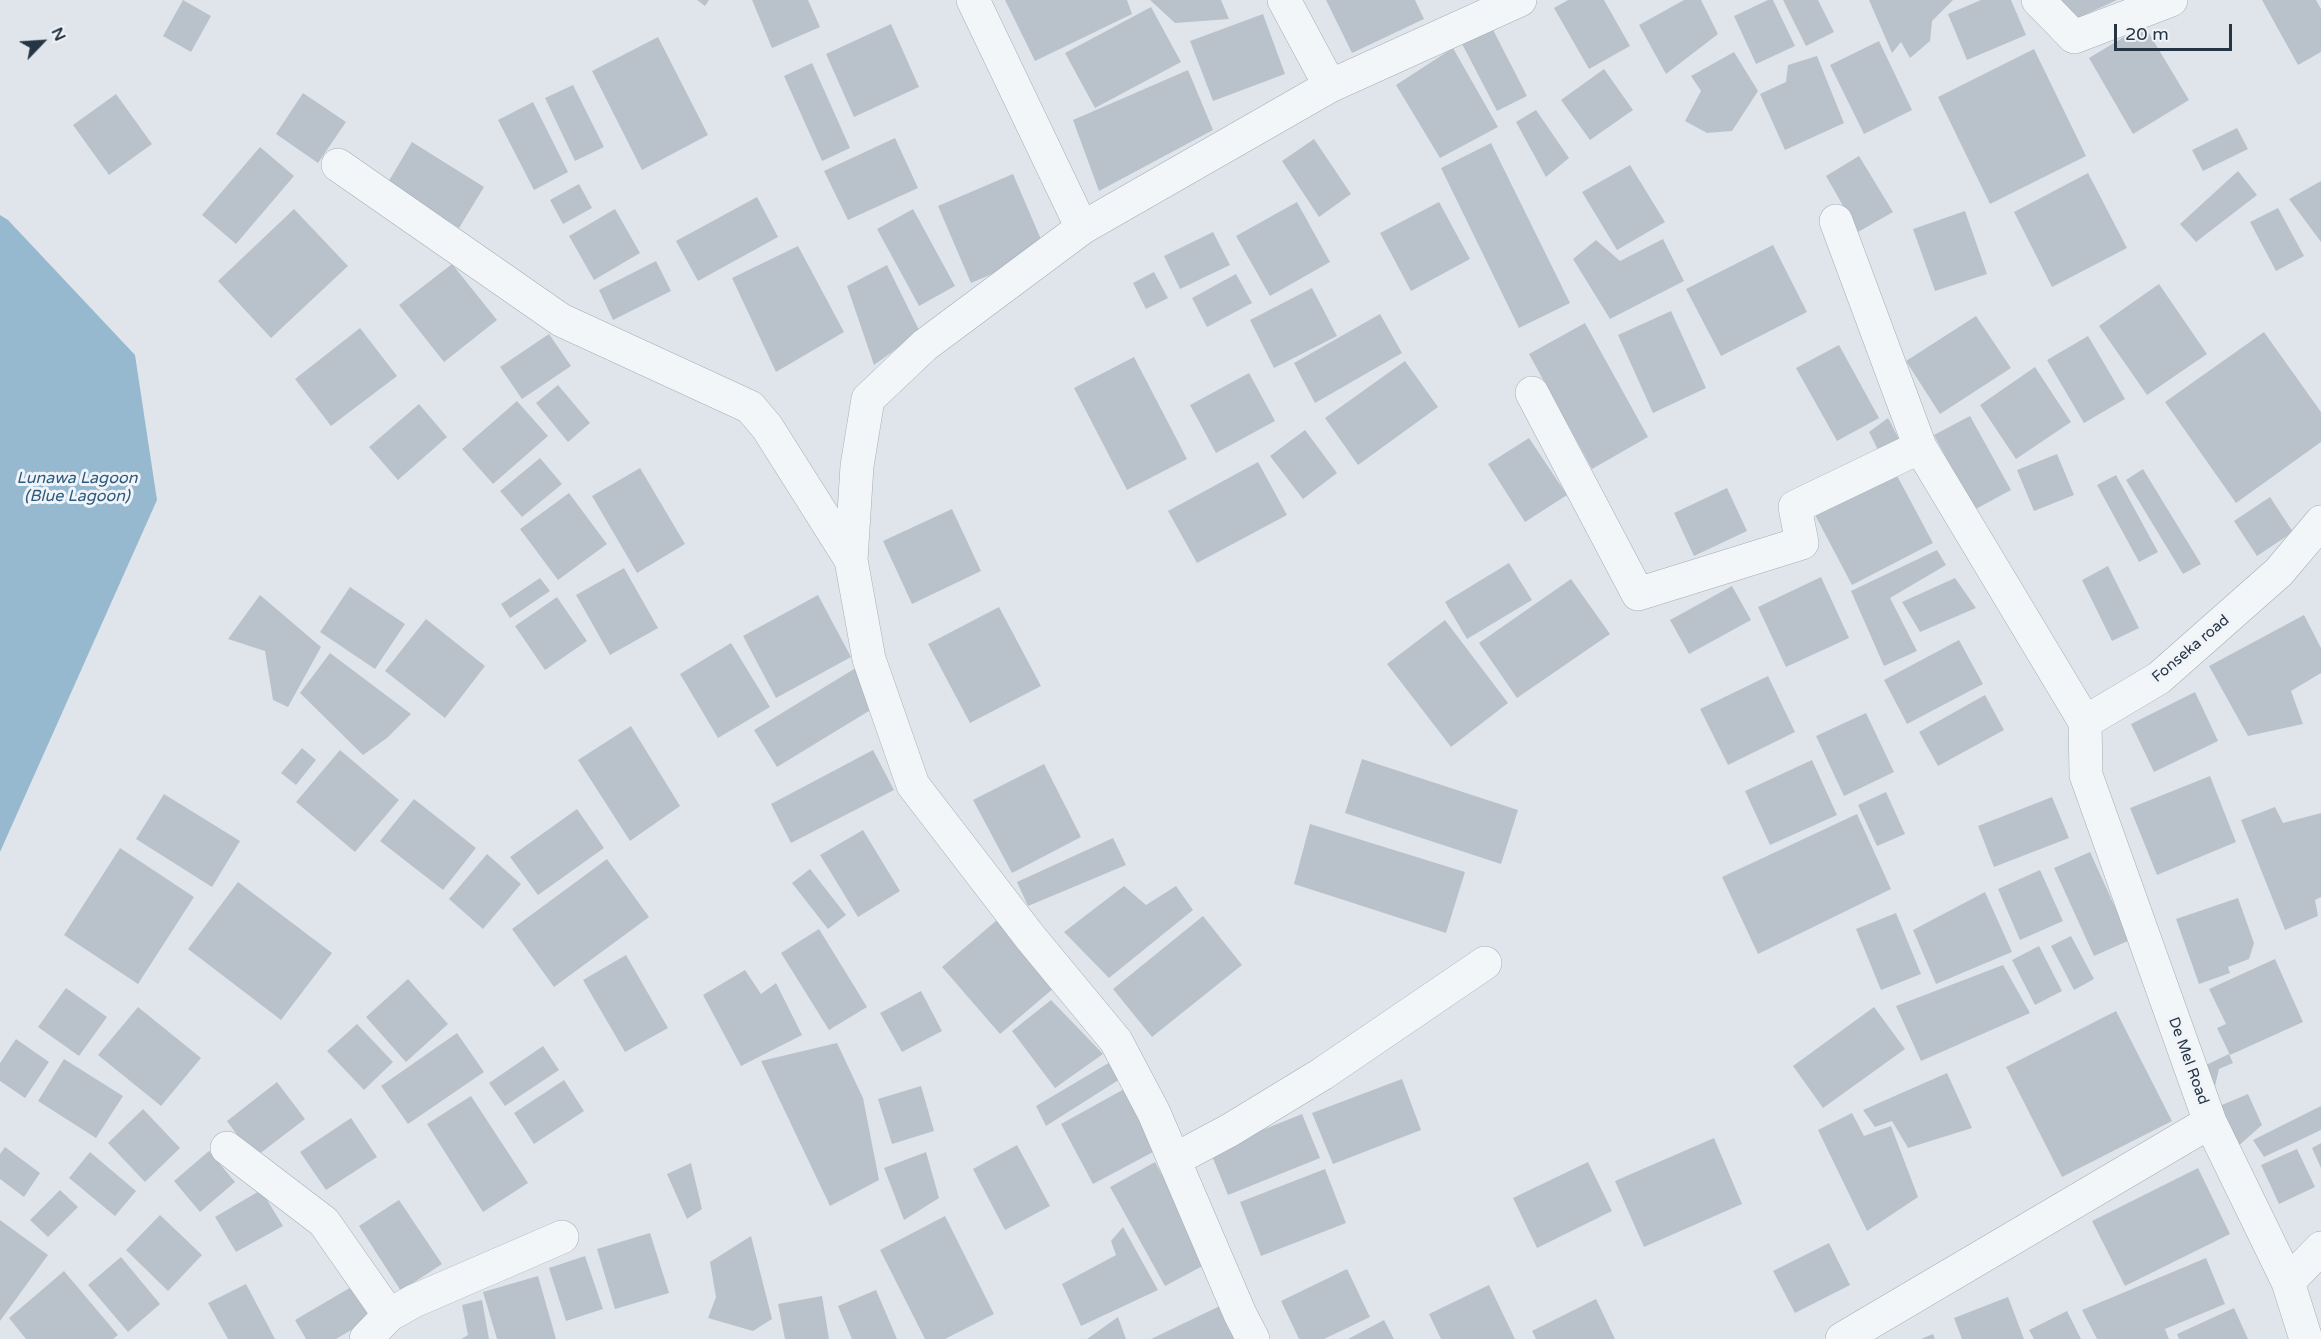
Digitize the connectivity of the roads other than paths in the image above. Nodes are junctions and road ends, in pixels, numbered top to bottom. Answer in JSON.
{"nodes":[{"id":1,"x":973,"y":0,"type":"edge"},
{"id":2,"x":1284,"y":0,"type":"edge"},
{"id":3,"x":1520,"y":0,"type":"edge"},
{"id":4,"x":2038,"y":0,"type":"edge"},
{"id":5,"x":2171,"y":0,"type":"edge"},
{"id":6,"x":1330,"y":86,"type":"junction"},
{"id":7,"x":338,"y":165,"type":"dead end"},
{"id":8,"x":1836,"y":220,"type":"dead end"},
{"id":9,"x":1082,"y":228,"type":"junction"},
{"id":10,"x":1532,"y":393,"type":"dead end"},
{"id":11,"x":1920,"y":447,"type":"junction"},
{"id":12,"x":2321,"y":522,"type":"edge"},
{"id":13,"x":851,"y":560,"type":"junction"},
{"id":14,"x":2085,"y":722,"type":"junction"},
{"id":15,"x":1485,"y":963,"type":"dead end"},
{"id":16,"x":2210,"y":1122,"type":"junction"},
{"id":17,"x":227,"y":1148,"type":"dead end"},
{"id":18,"x":1174,"y":1160,"type":"junction"},
{"id":19,"x":562,"y":1238,"type":"dead end"},
{"id":20,"x":2321,"y":1248,"type":"edge"},
{"id":21,"x":2288,"y":1282,"type":"junction"},
{"id":22,"x":389,"y":1314,"type":"junction"},
{"id":23,"x":366,"y":1339,"type":"edge"},
{"id":24,"x":1253,"y":1339,"type":"edge"},
{"id":25,"x":1842,"y":1339,"type":"edge"},
{"id":26,"x":2306,"y":1339,"type":"edge"}],
"edges":[{"from":1,"to":9,"type":"street"},
{"from":2,"to":6,"type":"street"},
{"from":3,"to":6,"type":"street"},
{"from":4,"to":5,"type":"street"},
{"from":6,"to":9,"type":"street"},
{"from":7,"to":13,"type":"street"},
{"from":8,"to":11,"type":"street"},
{"from":9,"to":13,"type":"street"},
{"from":10,"to":11,"type":"street"},
{"from":11,"to":14,"type":"street"},
{"from":12,"to":14,"type":"street","name":"Fonseka road"},
{"from":13,"to":18,"type":"street"},
{"from":14,"to":16,"type":"street","name":"De Mel Road"},
{"from":15,"to":18,"type":"street"},
{"from":16,"to":21,"type":"street","name":"De Mel Road"},
{"from":16,"to":25,"type":"street"},
{"from":17,"to":22,"type":"street"},
{"from":18,"to":24,"type":"street"},
{"from":19,"to":22,"type":"street"},
{"from":20,"to":21,"type":"street"},
{"from":21,"to":26,"type":"street","name":"De Mel Road"},
{"from":22,"to":23,"type":"street"}]}
